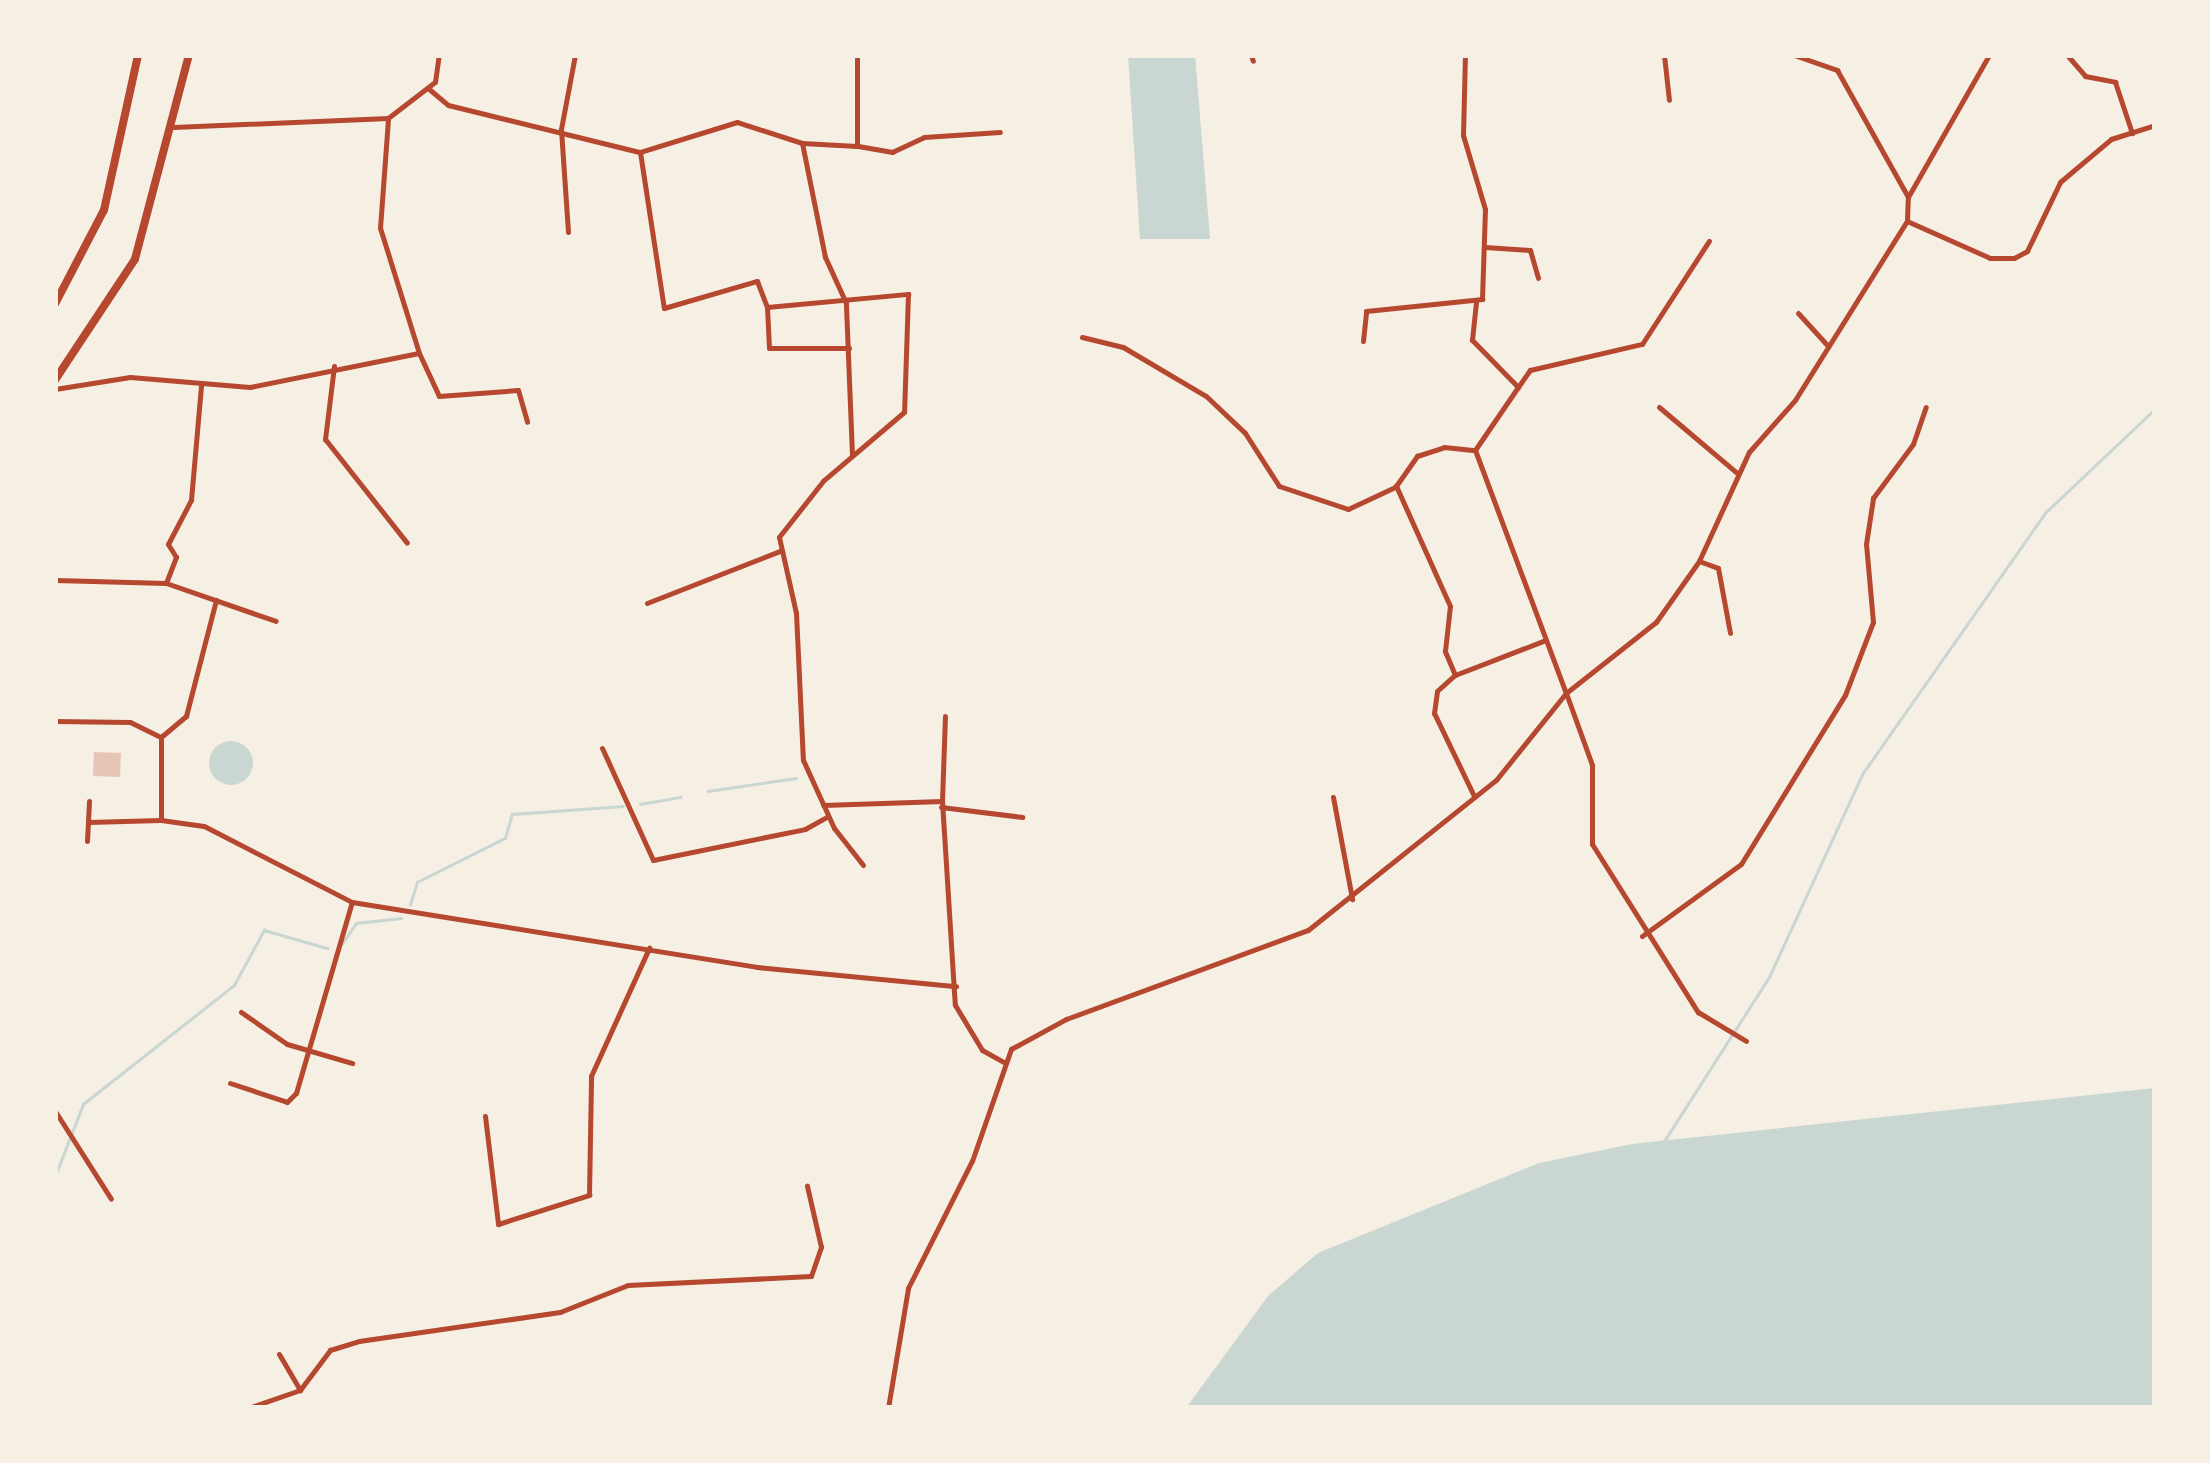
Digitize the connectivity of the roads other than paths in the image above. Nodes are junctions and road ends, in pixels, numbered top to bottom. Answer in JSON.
{"nodes":[{"id":1,"x":138,"y":55,"type":"edge"},
{"id":2,"x":189,"y":55,"type":"edge"},
{"id":3,"x":439,"y":55,"type":"edge"},
{"id":4,"x":575,"y":55,"type":"edge"},
{"id":5,"x":857,"y":55,"type":"edge"},
{"id":6,"x":1465,"y":55,"type":"edge"},
{"id":7,"x":1664,"y":55,"type":"edge"},
{"id":8,"x":1795,"y":55,"type":"edge"},
{"id":9,"x":1988,"y":55,"type":"edge"},
{"id":10,"x":2067,"y":55,"type":"edge"},
{"id":11,"x":429,"y":88,"type":"junction"},
{"id":12,"x":1669,"y":100,"type":"dead end"},
{"id":13,"x":388,"y":118,"type":"junction"},
{"id":14,"x":2155,"y":125,"type":"edge"},
{"id":15,"x":174,"y":126,"type":"junction"},
{"id":16,"x":561,"y":130,"type":"junction"},
{"id":17,"x":1000,"y":132,"type":"dead end"},
{"id":18,"x":2132,"y":133,"type":"junction"},
{"id":19,"x":802,"y":142,"type":"junction"},
{"id":20,"x":857,"y":146,"type":"junction"},
{"id":21,"x":640,"y":152,"type":"junction"},
{"id":22,"x":1908,"y":196,"type":"junction"},
{"id":23,"x":1908,"y":221,"type":"junction"},
{"id":24,"x":568,"y":232,"type":"dead end"},
{"id":25,"x":1708,"y":241,"type":"dead end"},
{"id":26,"x":1485,"y":247,"type":"junction"},
{"id":27,"x":1538,"y":278,"type":"dead end"},
{"id":28,"x":1476,"y":302,"type":"junction"},
{"id":29,"x":846,"y":303,"type":"junction"},
{"id":30,"x":55,"y":304,"type":"edge"},
{"id":31,"x":766,"y":307,"type":"junction"},
{"id":32,"x":1798,"y":313,"type":"dead end"},
{"id":33,"x":1082,"y":337,"type":"dead end"},
{"id":34,"x":1363,"y":341,"type":"dead end"},
{"id":35,"x":1828,"y":346,"type":"junction"},
{"id":36,"x":850,"y":348,"type":"junction"},
{"id":37,"x":419,"y":353,"type":"junction"},
{"id":38,"x":334,"y":366,"type":"junction"},
{"id":39,"x":55,"y":380,"type":"edge"},
{"id":40,"x":201,"y":385,"type":"junction"},
{"id":41,"x":1518,"y":386,"type":"junction"},
{"id":42,"x":55,"y":389,"type":"edge"},
{"id":43,"x":1926,"y":407,"type":"dead end"},
{"id":44,"x":1659,"y":408,"type":"dead end"},
{"id":45,"x":528,"y":422,"type":"dead end"},
{"id":46,"x":1475,"y":450,"type":"junction"},
{"id":47,"x":851,"y":458,"type":"junction"},
{"id":48,"x":1736,"y":473,"type":"junction"},
{"id":49,"x":1396,"y":486,"type":"junction"},
{"id":50,"x":407,"y":543,"type":"dead end"},
{"id":51,"x":780,"y":550,"type":"junction"},
{"id":52,"x":1699,"y":560,"type":"junction"},
{"id":53,"x":55,"y":580,"type":"edge"},
{"id":54,"x":166,"y":583,"type":"junction"},
{"id":55,"x":216,"y":600,"type":"junction"},
{"id":56,"x":646,"y":602,"type":"dead end"},
{"id":57,"x":276,"y":621,"type":"dead end"},
{"id":58,"x":1730,"y":633,"type":"dead end"},
{"id":59,"x":1543,"y":641,"type":"junction"},
{"id":60,"x":1455,"y":675,"type":"junction"},
{"id":61,"x":1566,"y":693,"type":"junction"},
{"id":62,"x":945,"y":716,"type":"dead end"},
{"id":63,"x":55,"y":721,"type":"edge"},
{"id":64,"x":160,"y":737,"type":"junction"},
{"id":65,"x":602,"y":748,"type":"dead end"},
{"id":66,"x":1474,"y":796,"type":"junction"},
{"id":67,"x":1333,"y":797,"type":"dead end"},
{"id":68,"x":89,"y":800,"type":"dead end"},
{"id":69,"x":942,"y":804,"type":"junction"},
{"id":70,"x":823,"y":805,"type":"junction"},
{"id":71,"x":828,"y":816,"type":"junction"},
{"id":72,"x":1022,"y":817,"type":"dead end"},
{"id":73,"x":160,"y":820,"type":"junction"},
{"id":74,"x":88,"y":822,"type":"junction"},
{"id":75,"x":87,"y":841,"type":"dead end"},
{"id":76,"x":862,"y":864,"type":"dead end"},
{"id":77,"x":1352,"y":899,"type":"junction"},
{"id":78,"x":352,"y":902,"type":"junction"},
{"id":79,"x":1642,"y":936,"type":"junction"},
{"id":80,"x":649,"y":948,"type":"junction"},
{"id":81,"x":956,"y":986,"type":"junction"},
{"id":82,"x":241,"y":1012,"type":"dead end"},
{"id":83,"x":1746,"y":1041,"type":"dead end"},
{"id":84,"x":307,"y":1050,"type":"junction"},
{"id":85,"x":352,"y":1063,"type":"dead end"},
{"id":86,"x":1006,"y":1063,"type":"junction"},
{"id":87,"x":230,"y":1082,"type":"dead end"},
{"id":88,"x":55,"y":1112,"type":"edge"},
{"id":89,"x":484,"y":1116,"type":"dead end"},
{"id":90,"x":808,"y":1186,"type":"dead end"},
{"id":91,"x":111,"y":1199,"type":"dead end"},
{"id":92,"x":279,"y":1354,"type":"dead end"},
{"id":93,"x":300,"y":1390,"type":"junction"},
{"id":94,"x":248,"y":1408,"type":"edge"},
{"id":95,"x":888,"y":1408,"type":"edge"},
{"id":96,"x":1072,"y":1408,"type":"edge"},
{"id":97,"x":1096,"y":1408,"type":"edge"}],
"edges":[{"from":1,"to":30,"type":"highway"},
{"from":2,"to":15,"type":"highway"},
{"from":3,"to":11,"type":"street"},
{"from":4,"to":16,"type":"street"},
{"from":5,"to":20,"type":"street"},
{"from":6,"to":26,"type":"street"},
{"from":7,"to":12,"type":"street"},
{"from":8,"to":22,"type":"street"},
{"from":9,"to":22,"type":"street"},
{"from":10,"to":18,"type":"street"},
{"from":11,"to":13,"type":"street"},
{"from":11,"to":16,"type":"street"},
{"from":13,"to":15,"type":"street"},
{"from":13,"to":37,"type":"street"},
{"from":14,"to":18,"type":"street"},
{"from":15,"to":39,"type":"highway"},
{"from":16,"to":21,"type":"street"},
{"from":16,"to":24,"type":"street"},
{"from":17,"to":20,"type":"street"},
{"from":18,"to":23,"type":"street"},
{"from":19,"to":20,"type":"street"},
{"from":19,"to":21,"type":"street"},
{"from":19,"to":29,"type":"street"},
{"from":21,"to":31,"type":"street"},
{"from":22,"to":23,"type":"street"},
{"from":23,"to":35,"type":"street"},
{"from":25,"to":41,"type":"street"},
{"from":26,"to":27,"type":"street"},
{"from":26,"to":28,"type":"street"},
{"from":28,"to":34,"type":"street"},
{"from":28,"to":41,"type":"street"},
{"from":29,"to":31,"type":"street"},
{"from":29,"to":36,"type":"street"},
{"from":29,"to":47,"type":"street"},
{"from":31,"to":36,"type":"street"},
{"from":32,"to":35,"type":"street"},
{"from":33,"to":49,"type":"street"},
{"from":35,"to":48,"type":"street"},
{"from":36,"to":47,"type":"street"},
{"from":37,"to":38,"type":"street"},
{"from":37,"to":45,"type":"street"},
{"from":38,"to":40,"type":"street"},
{"from":38,"to":50,"type":"street"},
{"from":40,"to":42,"type":"street"},
{"from":40,"to":54,"type":"street"},
{"from":41,"to":46,"type":"street"},
{"from":43,"to":79,"type":"street"},
{"from":44,"to":48,"type":"street"},
{"from":46,"to":49,"type":"street"},
{"from":46,"to":59,"type":"street"},
{"from":47,"to":51,"type":"street"},
{"from":48,"to":52,"type":"street"},
{"from":49,"to":60,"type":"street"},
{"from":51,"to":56,"type":"street"},
{"from":51,"to":70,"type":"street"},
{"from":52,"to":58,"type":"street"},
{"from":52,"to":61,"type":"street"},
{"from":53,"to":54,"type":"street"},
{"from":54,"to":55,"type":"street"},
{"from":55,"to":57,"type":"street"},
{"from":55,"to":64,"type":"street"},
{"from":59,"to":60,"type":"street"},
{"from":59,"to":61,"type":"street"},
{"from":60,"to":66,"type":"street"},
{"from":61,"to":66,"type":"street"},
{"from":61,"to":79,"type":"street"},
{"from":62,"to":69,"type":"street"},
{"from":63,"to":64,"type":"street"},
{"from":64,"to":73,"type":"street"},
{"from":65,"to":71,"type":"street"},
{"from":66,"to":77,"type":"street"},
{"from":67,"to":77,"type":"street"},
{"from":68,"to":74,"type":"street"},
{"from":69,"to":70,"type":"street"},
{"from":69,"to":72,"type":"street"},
{"from":69,"to":81,"type":"street"},
{"from":70,"to":71,"type":"street"},
{"from":71,"to":76,"type":"street"},
{"from":73,"to":74,"type":"street"},
{"from":73,"to":78,"type":"street"},
{"from":74,"to":75,"type":"street"},
{"from":77,"to":86,"type":"street"},
{"from":78,"to":80,"type":"street"},
{"from":78,"to":84,"type":"street"},
{"from":79,"to":83,"type":"street"},
{"from":80,"to":81,"type":"street"},
{"from":80,"to":89,"type":"street"},
{"from":81,"to":86,"type":"street"},
{"from":82,"to":84,"type":"street"},
{"from":84,"to":85,"type":"street"},
{"from":84,"to":87,"type":"street"},
{"from":86,"to":95,"type":"street"},
{"from":88,"to":91,"type":"street"},
{"from":90,"to":93,"type":"street"},
{"from":92,"to":93,"type":"street"},
{"from":93,"to":94,"type":"street"},
{"from":96,"to":97,"type":"street"}]}
